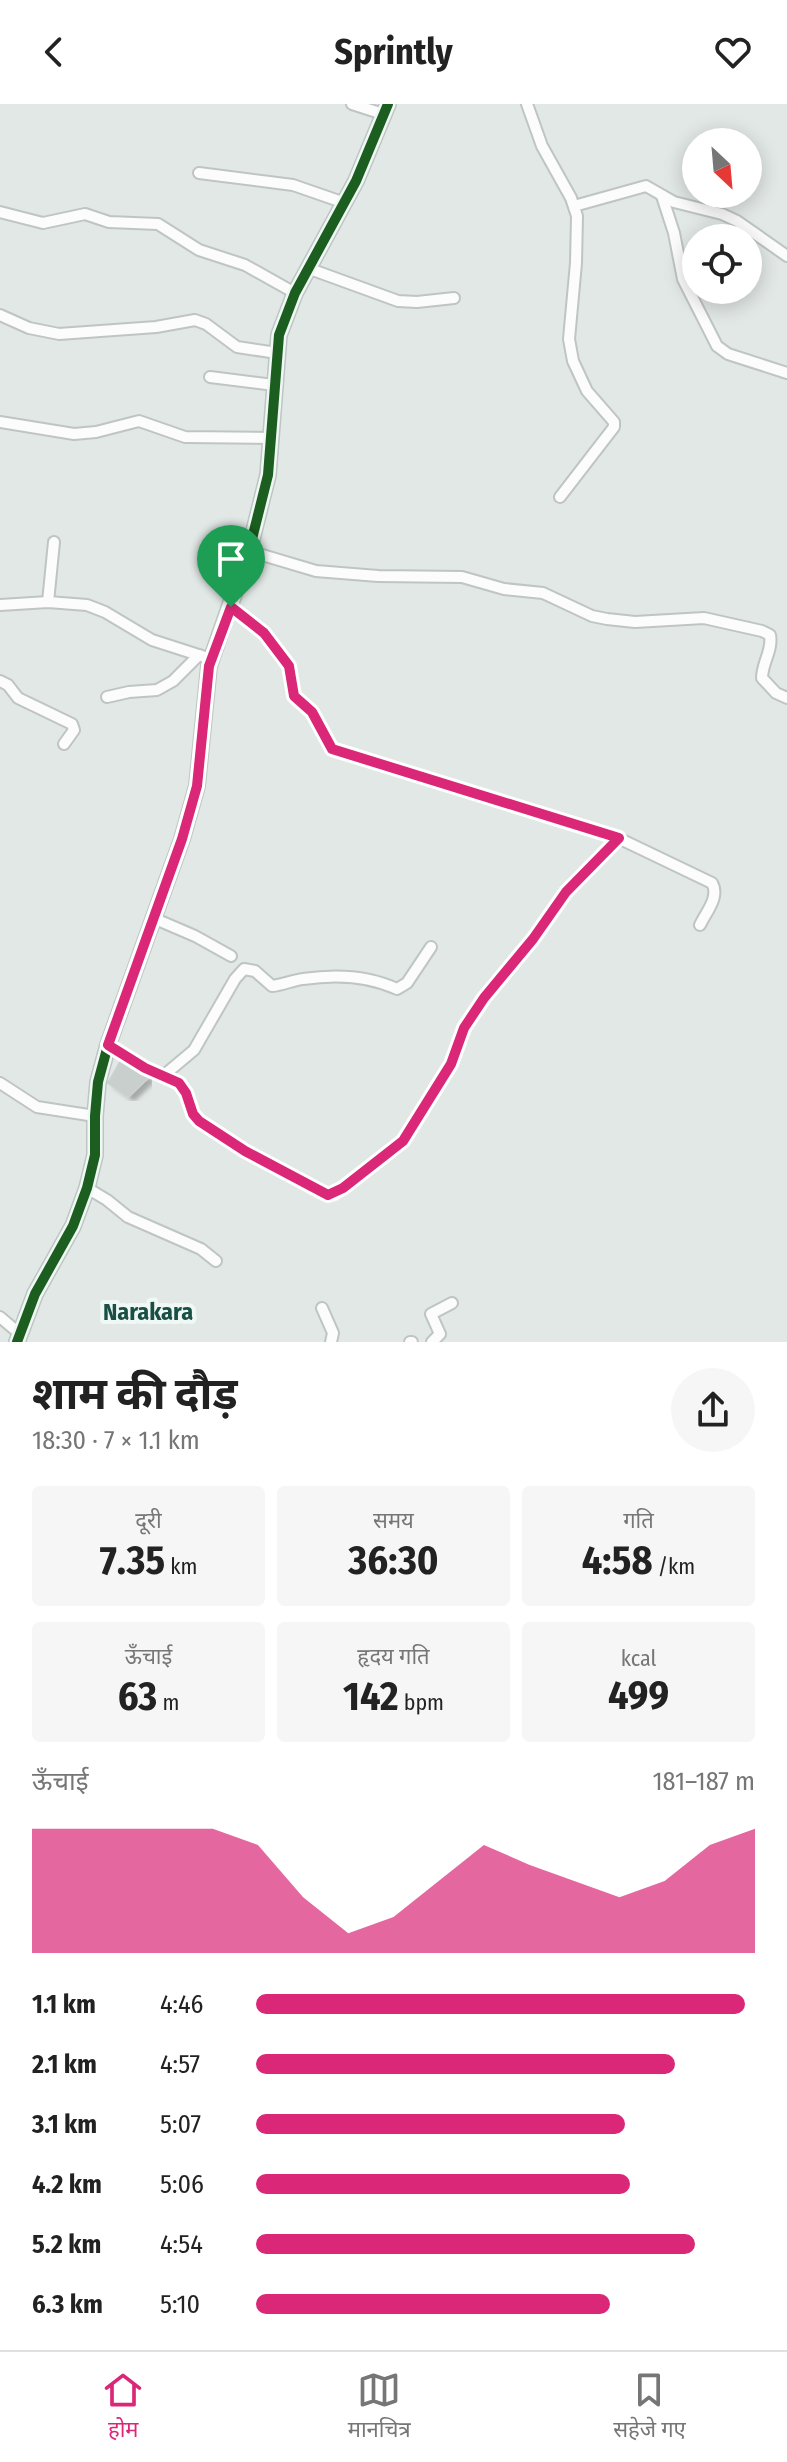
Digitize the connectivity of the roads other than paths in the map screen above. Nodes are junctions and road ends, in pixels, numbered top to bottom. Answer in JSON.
{"nodes":[{"id":1,"x":352,"y":104,"type":"edge"},
{"id":2,"x":527,"y":104,"type":"edge"},
{"id":3,"x":385,"y":109,"type":"edge"},
{"id":4,"x":199,"y":173,"type":"dead end"},
{"id":5,"x":662,"y":196,"type":"junction"},
{"id":6,"x":345,"y":203,"type":"junction"},
{"id":7,"x":574,"y":206,"type":"junction"},
{"id":8,"x":0,"y":212,"type":"edge"},
{"id":9,"x":787,"y":256,"type":"edge"},
{"id":10,"x":310,"y":269,"type":"junction"},
{"id":11,"x":295,"y":293,"type":"junction"},
{"id":12,"x":454,"y":298,"type":"dead end"},
{"id":13,"x":0,"y":315,"type":"edge"},
{"id":14,"x":277,"y":353,"type":"junction"},
{"id":15,"x":787,"y":373,"type":"edge"},
{"id":16,"x":210,"y":377,"type":"dead end"},
{"id":17,"x":274,"y":385,"type":"junction"},
{"id":18,"x":0,"y":422,"type":"edge"},
{"id":19,"x":270,"y":438,"type":"junction"},
{"id":20,"x":560,"y":497,"type":"dead end"},
{"id":21,"x":54,"y":542,"type":"dead end"},
{"id":22,"x":249,"y":551,"type":"junction"},
{"id":23,"x":48,"y":602,"type":"junction"},
{"id":24,"x":0,"y":605,"type":"edge"},
{"id":25,"x":231,"y":607,"type":"junction"},
{"id":26,"x":205,"y":657,"type":"junction"},
{"id":27,"x":0,"y":681,"type":"edge"},
{"id":28,"x":107,"y":697,"type":"dead end"},
{"id":29,"x":787,"y":698,"type":"edge"},
{"id":30,"x":64,"y":744,"type":"dead end"},
{"id":31,"x":619,"y":838,"type":"junction"},
{"id":32,"x":153,"y":918,"type":"junction"},
{"id":33,"x":700,"y":925,"type":"dead end"},
{"id":34,"x":431,"y":947,"type":"dead end"},
{"id":35,"x":231,"y":956,"type":"dead end"},
{"id":36,"x":108,"y":1045,"type":"junction"},
{"id":37,"x":163,"y":1076,"type":"junction"},
{"id":38,"x":0,"y":1083,"type":"edge"},
{"id":39,"x":95,"y":1116,"type":"junction"},
{"id":40,"x":87,"y":1188,"type":"junction"},
{"id":41,"x":216,"y":1261,"type":"dead end"},
{"id":42,"x":452,"y":1303,"type":"dead end"},
{"id":43,"x":322,"y":1308,"type":"dead end"},
{"id":44,"x":0,"y":1317,"type":"edge"},
{"id":45,"x":19,"y":1338,"type":"edge"},
{"id":46,"x":331,"y":1342,"type":"edge"},
{"id":47,"x":432,"y":1342,"type":"edge"}],
"edges":[{"from":1,"to":3,"type":"street"},
{"from":2,"to":7,"type":"street"},
{"from":3,"to":6,"type":"street"},
{"from":4,"to":6,"type":"street"},
{"from":5,"to":7,"type":"street"},
{"from":5,"to":9,"type":"street"},
{"from":5,"to":15,"type":"street"},
{"from":6,"to":10,"type":"street"},
{"from":7,"to":20,"type":"street"},
{"from":8,"to":11,"type":"street"},
{"from":10,"to":11,"type":"street"},
{"from":10,"to":12,"type":"street"},
{"from":11,"to":14,"type":"street"},
{"from":13,"to":14,"type":"street"},
{"from":14,"to":17,"type":"street"},
{"from":16,"to":17,"type":"street"},
{"from":17,"to":19,"type":"street"},
{"from":18,"to":19,"type":"street"},
{"from":19,"to":22,"type":"street"},
{"from":21,"to":23,"type":"street"},
{"from":22,"to":25,"type":"street"},
{"from":22,"to":29,"type":"street"},
{"from":23,"to":24,"type":"street"},
{"from":23,"to":26,"type":"street"},
{"from":25,"to":26,"type":"street"},
{"from":25,"to":31,"type":"street"},
{"from":26,"to":28,"type":"street"},
{"from":26,"to":32,"type":"street"},
{"from":27,"to":30,"type":"street"},
{"from":31,"to":33,"type":"street"},
{"from":31,"to":37,"type":"street"},
{"from":32,"to":35,"type":"street"},
{"from":32,"to":36,"type":"street"},
{"from":34,"to":37,"type":"street"},
{"from":36,"to":37,"type":"street"},
{"from":36,"to":39,"type":"street"},
{"from":38,"to":39,"type":"street"},
{"from":39,"to":40,"type":"street"},
{"from":40,"to":41,"type":"street"},
{"from":40,"to":45,"type":"street"},
{"from":42,"to":47,"type":"street"},
{"from":43,"to":46,"type":"street"},
{"from":44,"to":45,"type":"street"}]}
